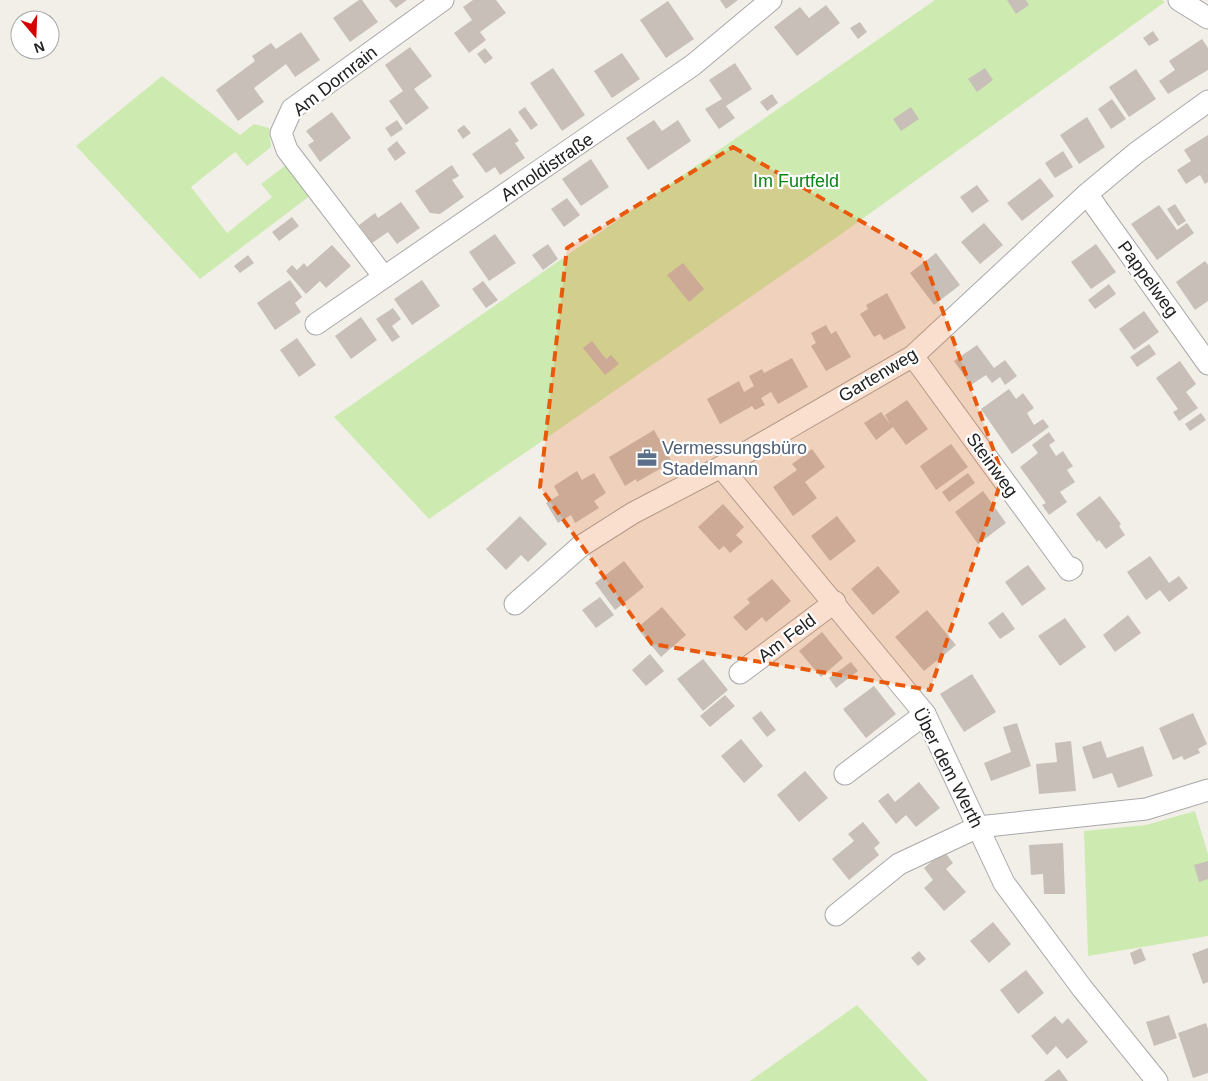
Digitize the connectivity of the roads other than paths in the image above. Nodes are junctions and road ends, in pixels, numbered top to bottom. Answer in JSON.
{"nodes":[{"id":1,"x":443,"y":0,"type":"edge"},
{"id":2,"x":772,"y":0,"type":"edge"},
{"id":3,"x":1179,"y":0,"type":"edge"},
{"id":4,"x":1208,"y":18,"type":"edge"},
{"id":5,"x":1208,"y":100,"type":"edge"},
{"id":6,"x":1087,"y":194,"type":"junction"},
{"id":7,"x":384,"y":276,"type":"junction"},
{"id":8,"x":316,"y":324,"type":"dead end"},
{"id":9,"x":913,"y":356,"type":"junction"},
{"id":10,"x":1208,"y":364,"type":"edge"},
{"id":11,"x":721,"y":466,"type":"junction"},
{"id":12,"x":1072,"y":568,"type":"dead end"},
{"id":13,"x":835,"y":602,"type":"junction"},
{"id":14,"x":515,"y":604,"type":"dead end"},
{"id":15,"x":740,"y":673,"type":"dead end"},
{"id":16,"x":925,"y":714,"type":"junction"},
{"id":17,"x":845,"y":774,"type":"dead end"},
{"id":18,"x":1208,"y":790,"type":"edge"},
{"id":19,"x":978,"y":827,"type":"junction"},
{"id":20,"x":836,"y":915,"type":"dead end"},
{"id":21,"x":1157,"y":1081,"type":"edge"}],
"edges":[{"from":1,"to":7,"type":"street","name":"Am Dornrain"},
{"from":2,"to":7,"type":"street","name":"Arnoldistraße"},
{"from":3,"to":4,"type":"street"},
{"from":5,"to":6,"type":"street","name":"Gartenweg"},
{"from":6,"to":9,"type":"street","name":"Gartenweg"},
{"from":6,"to":10,"type":"street","name":"Pappelweg"},
{"from":7,"to":8,"type":"street","name":"Arnoldistraße"},
{"from":9,"to":11,"type":"street","name":"Gartenweg"},
{"from":9,"to":12,"type":"street","name":"Steinweg"},
{"from":11,"to":13,"type":"street","name":"Über dem Werth"},
{"from":11,"to":14,"type":"street","name":"Gartenweg"},
{"from":13,"to":15,"type":"street","name":"Am Feld"},
{"from":13,"to":16,"type":"street","name":"Über dem Werth"},
{"from":16,"to":17,"type":"street"},
{"from":16,"to":19,"type":"street","name":"Über dem Werth"},
{"from":18,"to":19,"type":"street"},
{"from":19,"to":20,"type":"street"},
{"from":19,"to":21,"type":"street","name":"Über dem Werth"}]}
